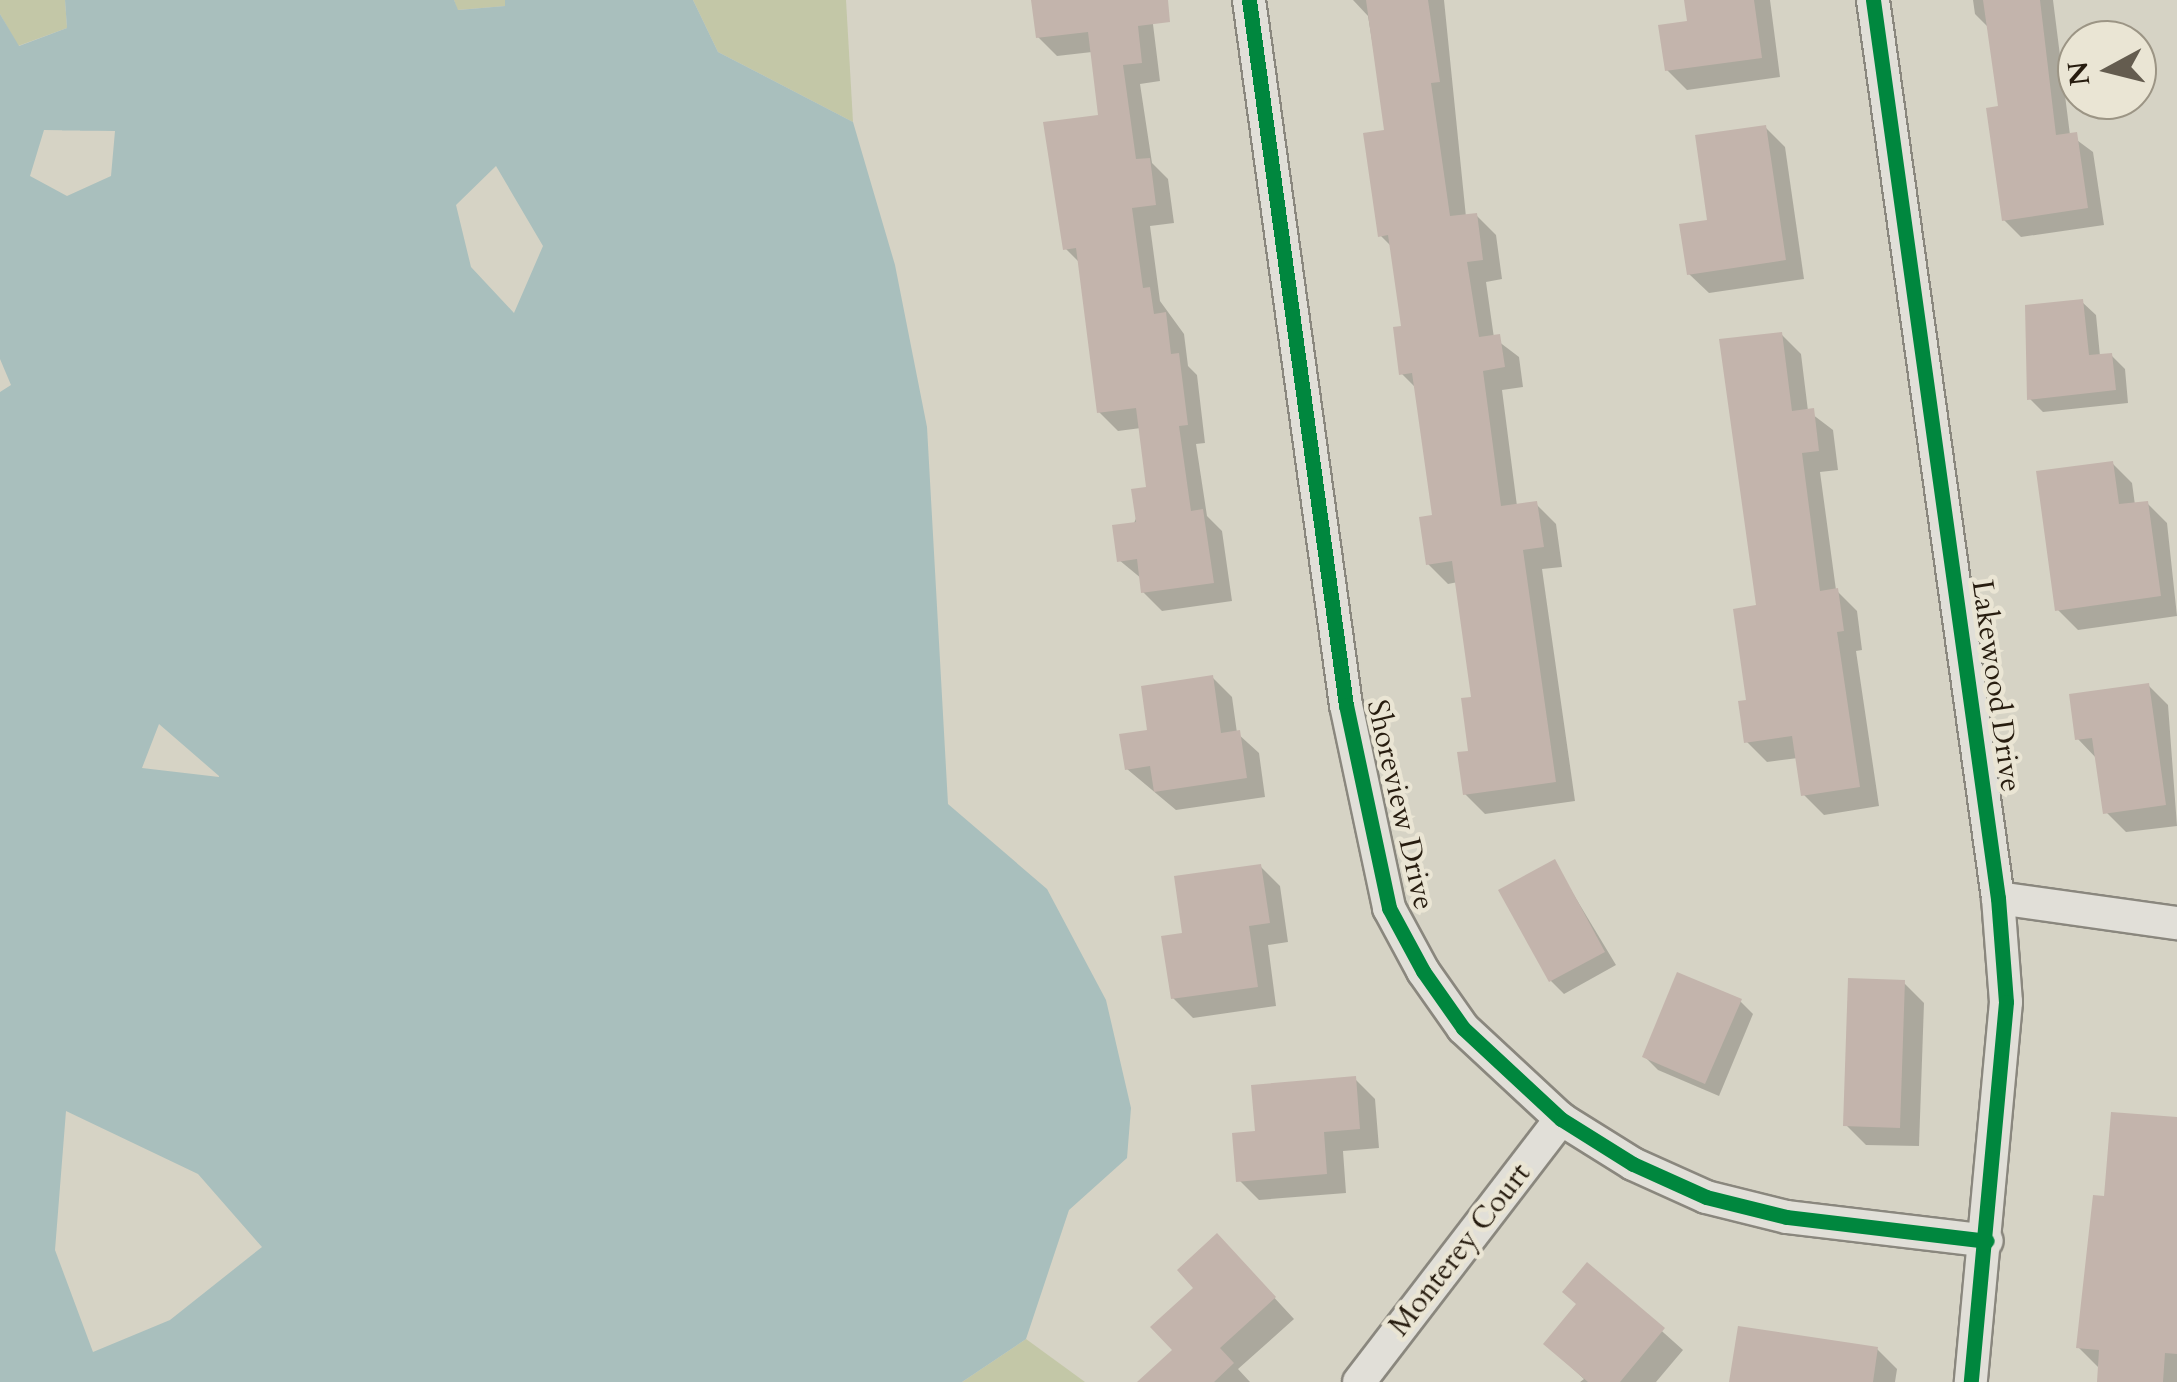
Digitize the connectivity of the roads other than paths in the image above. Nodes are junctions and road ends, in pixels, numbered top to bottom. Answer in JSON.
{"nodes":[{"id":1,"x":1249,"y":0,"type":"edge"},
{"id":2,"x":1873,"y":0,"type":"edge"},
{"id":3,"x":1998,"y":898,"type":"junction"},
{"id":4,"x":2177,"y":923,"type":"edge"},
{"id":5,"x":1561,"y":1119,"type":"junction"},
{"id":6,"x":1987,"y":1241,"type":"junction"},
{"id":7,"x":1359,"y":1382,"type":"edge"},
{"id":8,"x":1970,"y":1382,"type":"edge"}],
"edges":[{"from":1,"to":5,"type":"street","name":"Shoreview Drive"},
{"from":2,"to":3,"type":"street","name":"Lakewood Drive"},
{"from":3,"to":4,"type":"street"},
{"from":3,"to":6,"type":"street","name":"Lakewood Drive"},
{"from":5,"to":6,"type":"street","name":"Shoreview Drive"},
{"from":5,"to":7,"type":"street","name":"Monterey Court"},
{"from":6,"to":8,"type":"street","name":"Lakewood Drive"}]}
